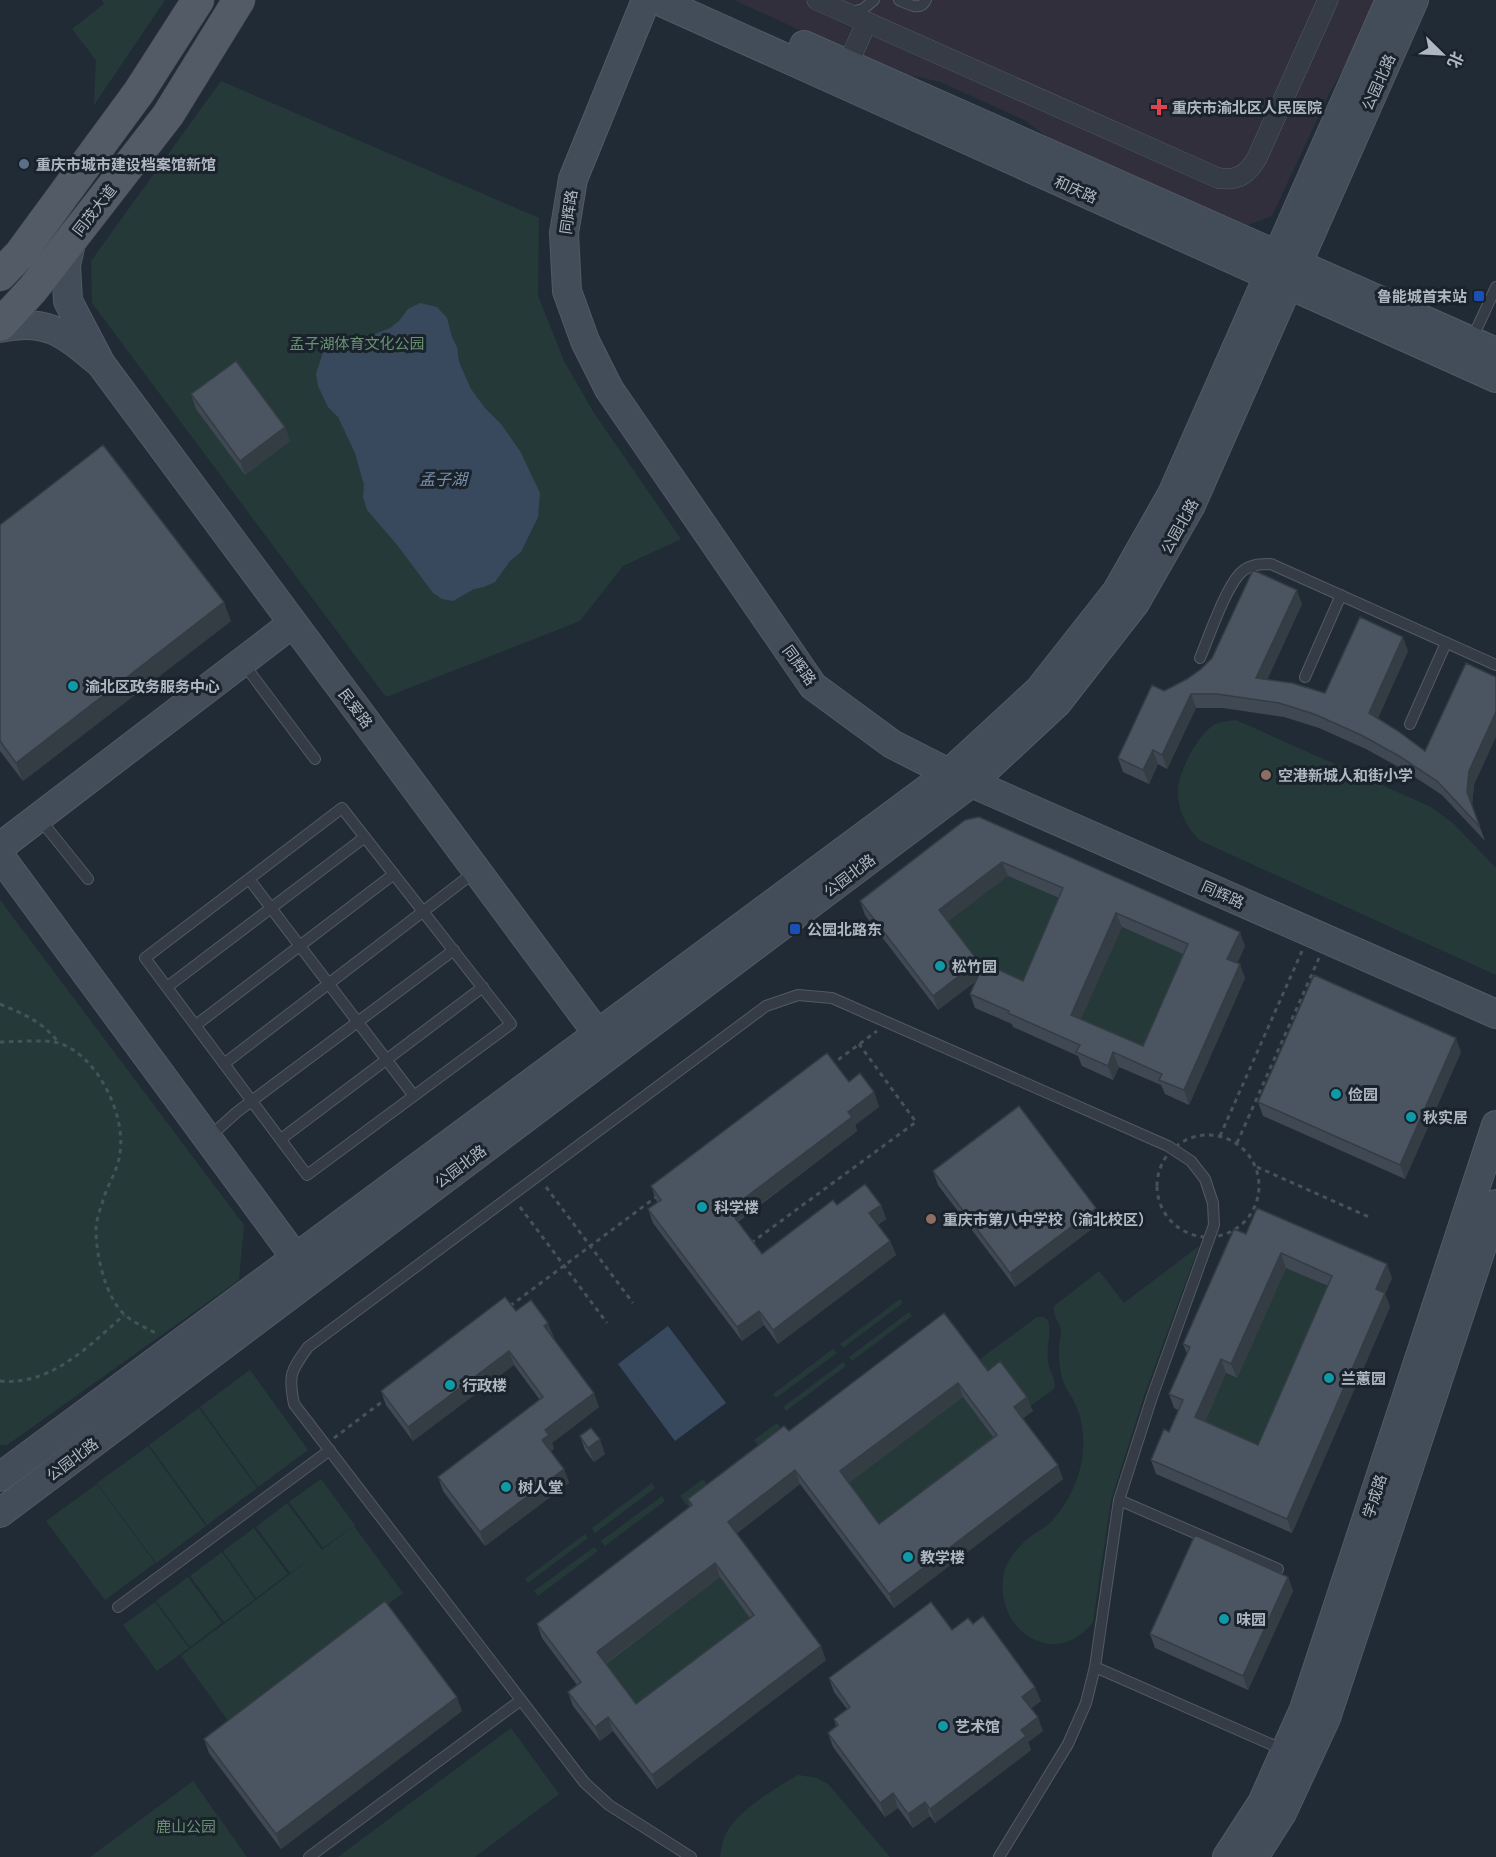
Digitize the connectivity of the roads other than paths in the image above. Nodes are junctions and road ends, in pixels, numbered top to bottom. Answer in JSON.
{"nodes":[{"id":1,"x":198,"y":0,"type":"edge"},
{"id":2,"x":239,"y":0,"type":"edge"},
{"id":3,"x":646,"y":0,"type":"edge"},
{"id":4,"x":657,"y":0,"type":"edge"},
{"id":5,"x":704,"y":0,"type":"edge"},
{"id":6,"x":817,"y":0,"type":"edge"},
{"id":7,"x":874,"y":0,"type":"edge"},
{"id":8,"x":899,"y":0,"type":"edge"},
{"id":9,"x":926,"y":0,"type":"edge"},
{"id":10,"x":1390,"y":0,"type":"edge"},
{"id":11,"x":1414,"y":0,"type":"edge"},
{"id":12,"x":1321,"y":2,"type":"edge"},
{"id":13,"x":847,"y":13,"type":"junction"},
{"id":14,"x":867,"y":22,"type":"junction"},
{"id":15,"x":844,"y":73,"type":"junction"},
{"id":16,"x":72,"y":239,"type":"junction"},
{"id":17,"x":1283,"y":270,"type":"junction"},
{"id":18,"x":0,"y":275,"type":"edge"},
{"id":19,"x":1495,"y":293,"type":"edge"},
{"id":20,"x":0,"y":326,"type":"edge"},
{"id":21,"x":1484,"y":346,"type":"edge"},
{"id":22,"x":101,"y":364,"type":"junction"},
{"id":23,"x":1496,"y":378,"type":"edge"},
{"id":24,"x":1341,"y":595,"type":"junction"},
{"id":25,"x":292,"y":623,"type":"junction"},
{"id":26,"x":1446,"y":643,"type":"junction"},
{"id":27,"x":1200,"y":658,"type":"dead end"},
{"id":28,"x":242,"y":661,"type":"junction"},
{"id":29,"x":1496,"y":665,"type":"edge"},
{"id":30,"x":1305,"y":678,"type":"dead end"},
{"id":31,"x":1410,"y":724,"type":"dead end"},
{"id":32,"x":315,"y":759,"type":"dead end"},
{"id":33,"x":960,"y":778,"type":"junction"},
{"id":34,"x":39,"y":818,"type":"junction"},
{"id":35,"x":365,"y":837,"type":"junction"},
{"id":36,"x":0,"y":847,"type":"edge"},
{"id":37,"x":0,"y":855,"type":"edge"},
{"id":38,"x":476,"y":871,"type":"junction"},
{"id":39,"x":394,"y":874,"type":"junction"},
{"id":40,"x":88,"y":879,"type":"dead end"},
{"id":41,"x":249,"y":879,"type":"junction"},
{"id":42,"x":271,"y":908,"type":"junction"},
{"id":43,"x":424,"y":912,"type":"junction"},
{"id":44,"x":299,"y":946,"type":"junction"},
{"id":45,"x":454,"y":950,"type":"junction"},
{"id":46,"x":329,"y":984,"type":"junction"},
{"id":47,"x":167,"y":987,"type":"junction"},
{"id":48,"x":483,"y":987,"type":"junction"},
{"id":49,"x":1496,"y":1014,"type":"edge"},
{"id":50,"x":358,"y":1022,"type":"junction"},
{"id":51,"x":196,"y":1025,"type":"junction"},
{"id":52,"x":603,"y":1043,"type":"junction"},
{"id":53,"x":387,"y":1059,"type":"junction"},
{"id":54,"x":225,"y":1063,"type":"junction"},
{"id":55,"x":414,"y":1096,"type":"junction"},
{"id":56,"x":252,"y":1101,"type":"junction"},
{"id":57,"x":1496,"y":1125,"type":"edge"},
{"id":58,"x":208,"y":1138,"type":"junction"},
{"id":59,"x":280,"y":1139,"type":"junction"},
{"id":60,"x":1496,"y":1204,"type":"edge"},
{"id":61,"x":295,"y":1257,"type":"junction"},
{"id":62,"x":328,"y":1447,"type":"junction"},
{"id":63,"x":0,"y":1477,"type":"edge"},
{"id":64,"x":1119,"y":1500,"type":"junction"},
{"id":65,"x":0,"y":1513,"type":"edge"},
{"id":66,"x":1278,"y":1569,"type":"dead end"},
{"id":67,"x":118,"y":1607,"type":"dead end"},
{"id":68,"x":1095,"y":1668,"type":"junction"},
{"id":69,"x":521,"y":1700,"type":"junction"},
{"id":70,"x":1296,"y":1755,"type":"junction"},
{"id":71,"x":309,"y":1857,"type":"edge"},
{"id":72,"x":691,"y":1857,"type":"edge"},
{"id":73,"x":999,"y":1857,"type":"edge"},
{"id":74,"x":1227,"y":1857,"type":"edge"},
{"id":75,"x":1254,"y":1857,"type":"edge"}],
"edges":[{"from":1,"to":18,"type":"main road"},
{"from":2,"to":16,"type":"main road","name":"同茂大道"},
{"from":3,"to":33,"type":"street","name":"同辉路"},
{"from":4,"to":15,"type":"street","name":"和庆路"},
{"from":5,"to":15,"type":"street","name":"和庆路"},
{"from":6,"to":13,"type":"street"},
{"from":7,"to":13,"type":"lane"},
{"from":8,"to":9,"type":"lane"},
{"from":10,"to":17,"type":"street","name":"公园北路"},
{"from":11,"to":17,"type":"street","name":"公园北路"},
{"from":12,"to":14,"type":"street"},
{"from":13,"to":14,"type":"street"},
{"from":14,"to":15,"type":"street"},
{"from":15,"to":17,"type":"street","name":"和庆路"},
{"from":16,"to":20,"type":"main road","name":"同茂大道"},
{"from":16,"to":22,"type":"street"},
{"from":17,"to":21,"type":"street","name":"和庆路"},
{"from":17,"to":23,"type":"street","name":"和庆路"},
{"from":17,"to":33,"type":"street","name":"公园北路"},
{"from":19,"to":21,"type":"lane"},
{"from":20,"to":22,"type":"street"},
{"from":22,"to":25,"type":"street","name":"民爱路"},
{"from":24,"to":26,"type":"lane"},
{"from":24,"to":27,"type":"lane"},
{"from":24,"to":30,"type":"lane"},
{"from":25,"to":28,"type":"street"},
{"from":25,"to":38,"type":"street","name":"民爱路"},
{"from":26,"to":29,"type":"lane"},
{"from":26,"to":31,"type":"lane"},
{"from":28,"to":32,"type":"lane"},
{"from":28,"to":34,"type":"street"},
{"from":33,"to":49,"type":"street","name":"同辉路"},
{"from":33,"to":52,"type":"street","name":"公园北路"},
{"from":34,"to":36,"type":"street"},
{"from":34,"to":40,"type":"lane"},
{"from":35,"to":39,"type":"lane"},
{"from":35,"to":41,"type":"lane"},
{"from":35,"to":42,"type":"lane"},
{"from":37,"to":58,"type":"street"},
{"from":38,"to":43,"type":"lane"},
{"from":38,"to":52,"type":"street","name":"民爱路"},
{"from":39,"to":43,"type":"lane"},
{"from":39,"to":44,"type":"lane"},
{"from":41,"to":42,"type":"lane"},
{"from":41,"to":47,"type":"lane"},
{"from":42,"to":44,"type":"lane"},
{"from":42,"to":47,"type":"lane"},
{"from":43,"to":45,"type":"lane"},
{"from":43,"to":46,"type":"lane"},
{"from":44,"to":46,"type":"lane"},
{"from":44,"to":51,"type":"lane"},
{"from":45,"to":48,"type":"lane"},
{"from":45,"to":50,"type":"lane"},
{"from":46,"to":50,"type":"lane"},
{"from":46,"to":54,"type":"lane"},
{"from":47,"to":51,"type":"lane"},
{"from":48,"to":53,"type":"lane"},
{"from":48,"to":55,"type":"lane"},
{"from":50,"to":53,"type":"lane"},
{"from":50,"to":56,"type":"lane"},
{"from":51,"to":54,"type":"lane"},
{"from":52,"to":61,"type":"street","name":"公园北路"},
{"from":52,"to":65,"type":"street","name":"公园北路"},
{"from":53,"to":55,"type":"lane"},
{"from":53,"to":59,"type":"lane"},
{"from":54,"to":56,"type":"lane"},
{"from":55,"to":59,"type":"lane"},
{"from":56,"to":58,"type":"lane"},
{"from":56,"to":59,"type":"lane"},
{"from":57,"to":70,"type":"street","name":"学成路"},
{"from":58,"to":61,"type":"street"},
{"from":60,"to":70,"type":"street","name":"学成路"},
{"from":61,"to":63,"type":"street","name":"公园北路"},
{"from":62,"to":64,"type":"lane"},
{"from":62,"to":67,"type":"lane"},
{"from":62,"to":69,"type":"lane"},
{"from":64,"to":66,"type":"lane"},
{"from":64,"to":68,"type":"lane"},
{"from":68,"to":70,"type":"lane"},
{"from":68,"to":73,"type":"lane"},
{"from":69,"to":71,"type":"lane"},
{"from":69,"to":72,"type":"lane"},
{"from":70,"to":74,"type":"street","name":"学成路"},
{"from":70,"to":75,"type":"street","name":"学成路"}]}
